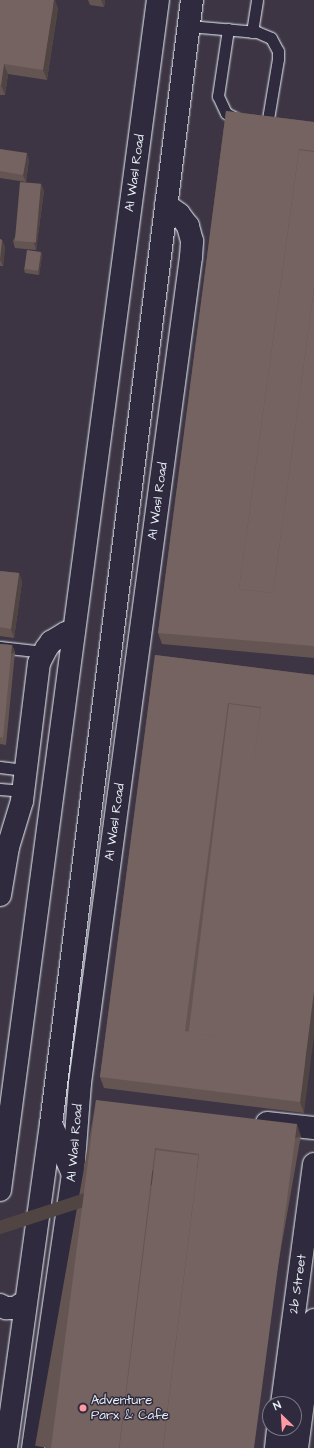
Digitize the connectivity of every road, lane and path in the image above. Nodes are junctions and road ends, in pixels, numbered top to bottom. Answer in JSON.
{"nodes":[{"id":1,"x":158,"y":0,"type":"edge"},
{"id":2,"x":192,"y":0,"type":"edge"},
{"id":3,"x":257,"y":0,"type":"edge"},
{"id":4,"x":188,"y":26,"type":"junction"},
{"id":5,"x":228,"y":29,"type":"junction"},
{"id":6,"x":252,"y":32,"type":"junction"},
{"id":7,"x":166,"y":205,"type":"junction"},
{"id":8,"x":74,"y":631,"type":"junction"},
{"id":9,"x":0,"y":647,"type":"edge"},
{"id":10,"x":44,"y":652,"type":"junction"},
{"id":11,"x":137,"y":656,"type":"junction"},
{"id":12,"x":159,"y":660,"type":"edge"},
{"id":13,"x":0,"y":767,"type":"edge"},
{"id":14,"x":26,"y":770,"type":"junction"},
{"id":15,"x":0,"y":789,"type":"edge"},
{"id":16,"x":24,"y":791,"type":"junction"},
{"id":17,"x":0,"y":895,"type":"edge"},
{"id":18,"x":80,"y":1084,"type":"junction"},
{"id":19,"x":98,"y":1104,"type":"edge"},
{"id":20,"x":245,"y":1121,"type":"edge"},
{"id":21,"x":51,"y":1124,"type":"junction"},
{"id":22,"x":314,"y":1128,"type":"edge"},
{"id":23,"x":314,"y":1164,"type":"edge"},
{"id":24,"x":73,"y":1174,"type":"junction"},
{"id":25,"x":0,"y":1190,"type":"edge"},
{"id":26,"x":26,"y":1301,"type":"junction"},
{"id":27,"x":0,"y":1305,"type":"edge"},
{"id":28,"x":314,"y":1320,"type":"edge"},
{"id":29,"x":283,"y":1396,"type":"edge"},
{"id":30,"x":277,"y":1436,"type":"edge"},
{"id":31,"x":6,"y":1448,"type":"edge"},
{"id":32,"x":33,"y":1448,"type":"edge"},
{"id":33,"x":276,"y":1448,"type":"edge"},
{"id":34,"x":297,"y":1448,"type":"edge"}],
"edges":[{"from":1,"to":8,"type":"main road","name":"Al Wasl Road"},
{"from":2,"to":4,"type":"main road","name":"Al Wasl Road"},
{"from":3,"to":6,"type":"lane"},
{"from":4,"to":5,"type":"lane"},
{"from":4,"to":7,"type":"main road","name":"Al Wasl Road"},
{"from":5,"to":6,"type":"lane"},
{"from":5,"to":6,"type":"lane"},
{"from":7,"to":11,"type":"main road","name":"Al Wasl Road"},
{"from":7,"to":21,"type":"main road","name":"Al Wasl Road"},
{"from":8,"to":10,"type":"main road"},
{"from":8,"to":25,"type":"main road","name":"Al Wasl Road"},
{"from":9,"to":10,"type":"lane"},
{"from":10,"to":14,"type":"main road"},
{"from":11,"to":12,"type":"main road"},
{"from":11,"to":18,"type":"main road","name":"Al Wasl Road"},
{"from":13,"to":14,"type":"lane"},
{"from":14,"to":16,"type":"main road"},
{"from":15,"to":16,"type":"lane"},
{"from":16,"to":17,"type":"main road"},
{"from":18,"to":19,"type":"main road"},
{"from":18,"to":24,"type":"main road","name":"Al Wasl Road"},
{"from":20,"to":22,"type":"main road"},
{"from":21,"to":24,"type":"main road"},
{"from":21,"to":26,"type":"main road","name":"Al Wasl Road"},
{"from":23,"to":29,"type":"main road","name":"2b Street"},
{"from":24,"to":32,"type":"main road","name":"Al Wasl Road"},
{"from":26,"to":27,"type":"main road"},
{"from":26,"to":31,"type":"main road","name":"Al Wasl Road"},
{"from":28,"to":34,"type":"main road","name":"2b Street"},
{"from":30,"to":33,"type":"main road"}]}
